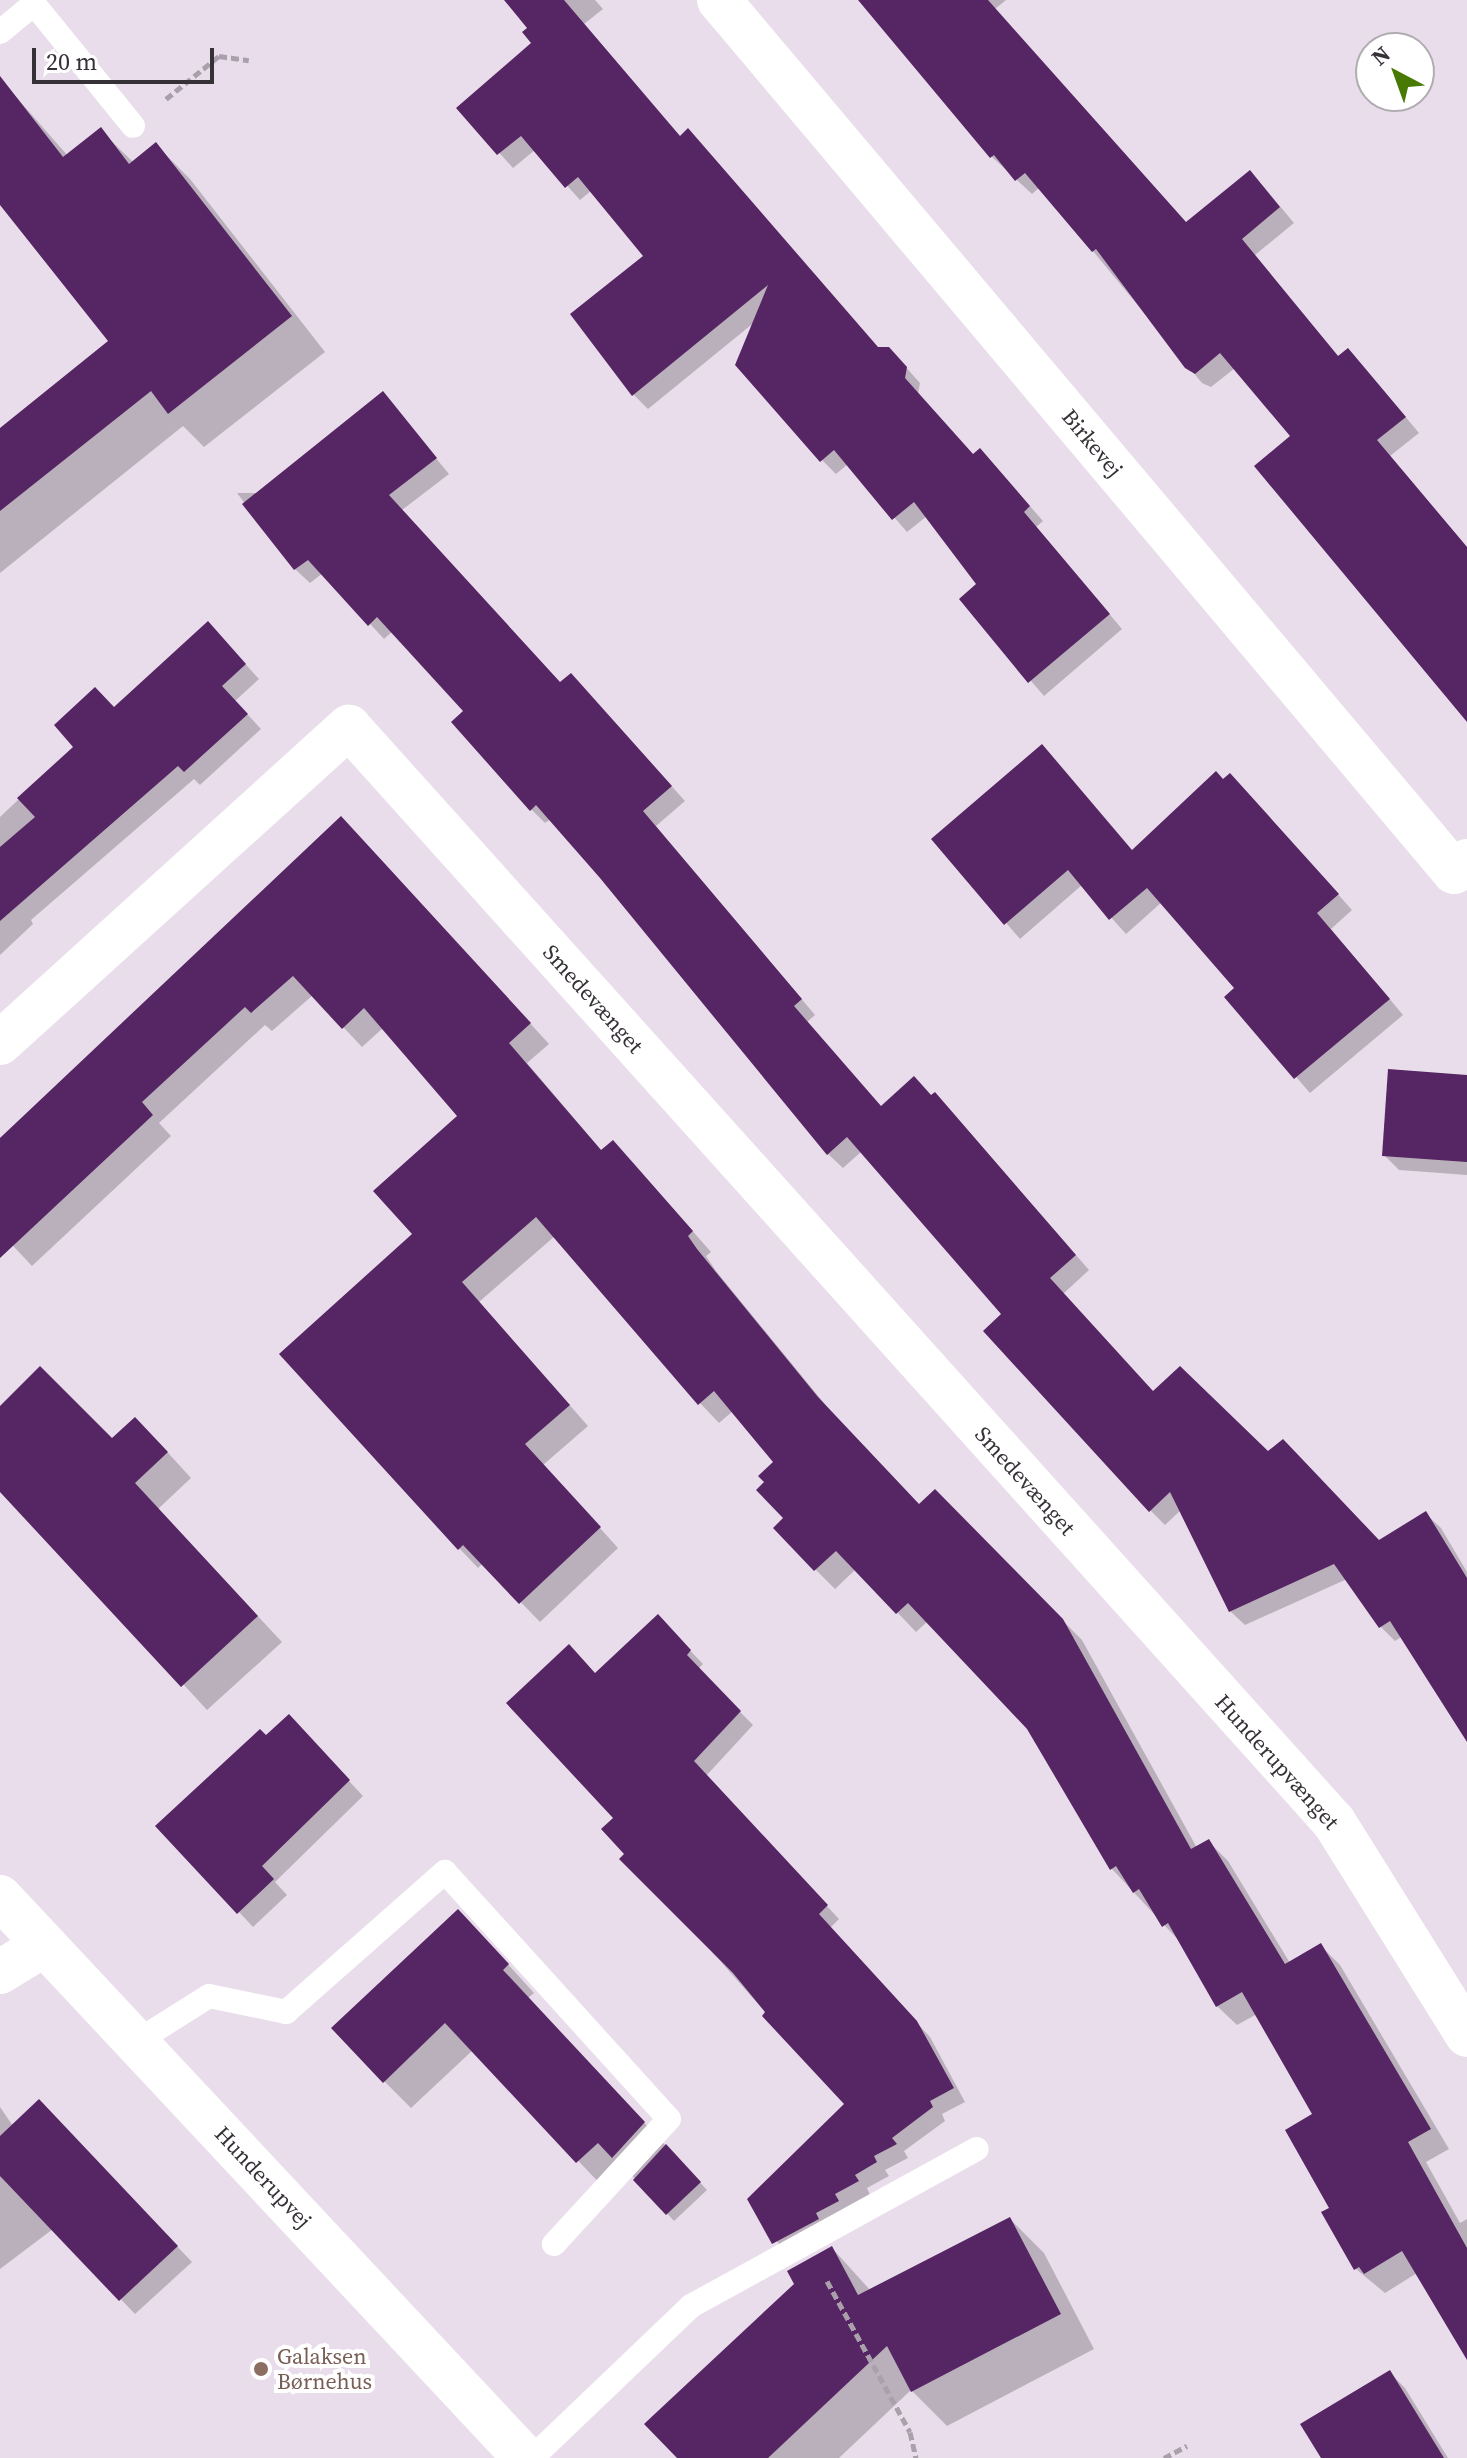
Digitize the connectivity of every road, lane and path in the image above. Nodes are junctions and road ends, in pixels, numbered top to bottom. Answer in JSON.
{"nodes":[{"id":1,"x":719,"y":0,"type":"edge"},
{"id":2,"x":0,"y":32,"type":"edge"},
{"id":3,"x":249,"y":60,"type":"dead end"},
{"id":4,"x":133,"y":126,"type":"joint"},
{"id":5,"x":1467,"y":861,"type":"edge"},
{"id":6,"x":0,"y":1043,"type":"edge"},
{"id":7,"x":1151,"y":1621,"type":"joint"},
{"id":8,"x":0,"y":1897,"type":"edge"},
{"id":9,"x":44,"y":1945,"type":"junction"},
{"id":10,"x":0,"y":1972,"type":"edge"},
{"id":11,"x":1467,"y":2035,"type":"edge"},
{"id":12,"x":136,"y":2042,"type":"junction"},
{"id":13,"x":977,"y":2149,"type":"dead end"},
{"id":14,"x":805,"y":2241,"type":"junction"},
{"id":15,"x":554,"y":2244,"type":"dead end"},
{"id":16,"x":1187,"y":2446,"type":"dead end"},
{"id":17,"x":525,"y":2458,"type":"edge"},
{"id":18,"x":532,"y":2458,"type":"edge"},
{"id":19,"x":916,"y":2458,"type":"edge"},
{"id":20,"x":1164,"y":2458,"type":"edge"}],
"edges":[{"from":1,"to":5,"type":"street","name":"Birkevej"},
{"from":2,"to":4,"type":"lane"},
{"from":3,"to":4,"type":"path"},
{"from":6,"to":7,"type":"street","name":"Smedevænget"},
{"from":7,"to":11,"type":"street","name":"Hunderupvænget"},
{"from":8,"to":9,"type":"street","name":"Hunderupvej"},
{"from":9,"to":10,"type":"street"},
{"from":9,"to":12,"type":"street","name":"Hunderupvej"},
{"from":12,"to":15,"type":"lane"},
{"from":12,"to":17,"type":"street","name":"Hunderupvej"},
{"from":13,"to":14,"type":"lane"},
{"from":14,"to":18,"type":"lane"},
{"from":14,"to":19,"type":"path"},
{"from":16,"to":20,"type":"path"}]}
